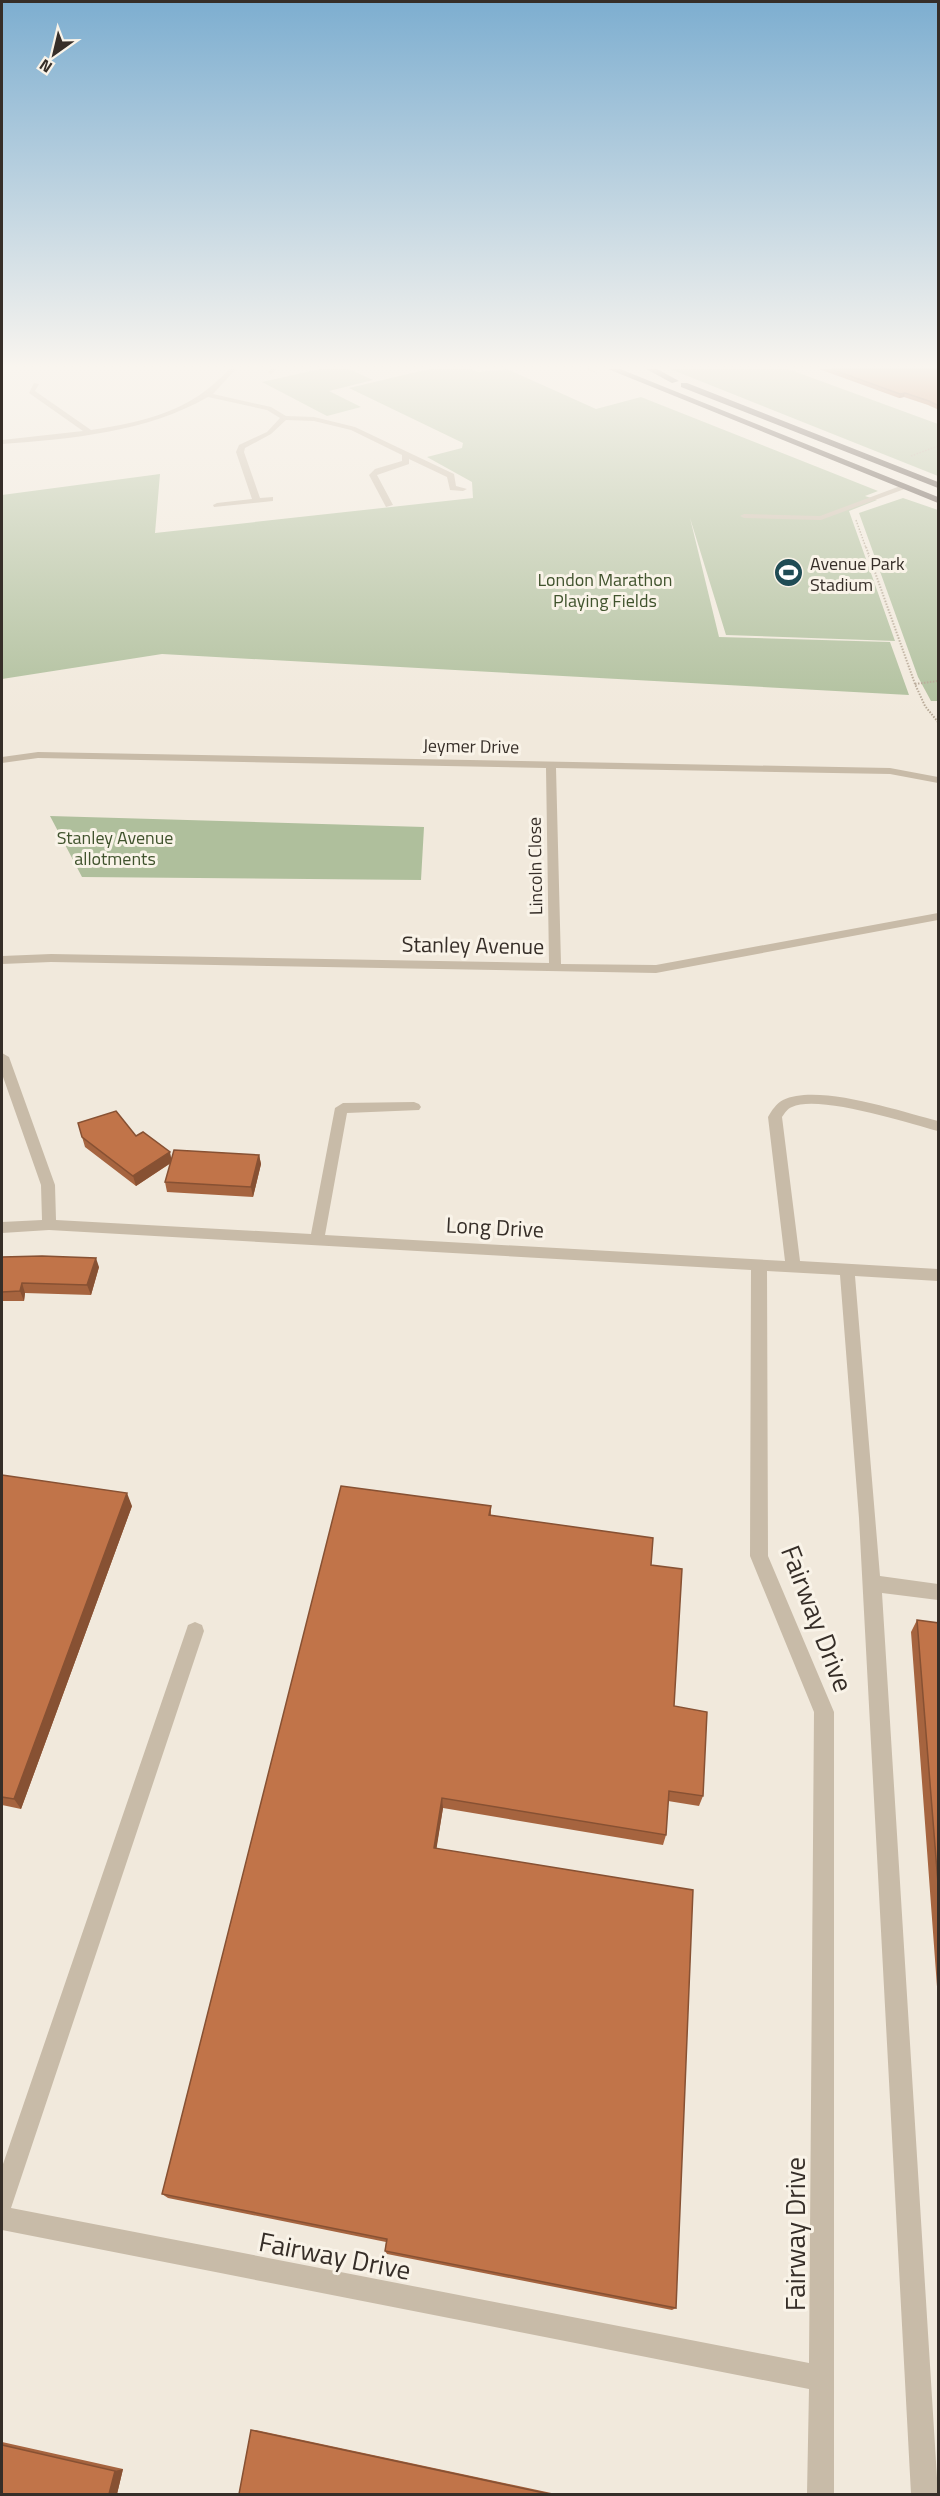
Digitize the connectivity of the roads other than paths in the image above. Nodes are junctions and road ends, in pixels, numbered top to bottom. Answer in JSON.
{"nodes":[{"id":1,"x":252,"y":485,"type":"edge"},
{"id":2,"x":378,"y":485,"type":"edge"},
{"id":3,"x":453,"y":485,"type":"edge"},
{"id":4,"x":902,"y":485,"type":"edge"},
{"id":5,"x":906,"y":487,"type":"junction"},
{"id":6,"x":464,"y":489,"type":"dead end"},
{"id":7,"x":270,"y":499,"type":"dead end"},
{"id":8,"x":939,"y":500,"type":"edge"},
{"id":9,"x":257,"y":501,"type":"junction"},
{"id":10,"x":217,"y":505,"type":"dead end"},
{"id":11,"x":389,"y":505,"type":"dead end"},
{"id":12,"x":744,"y":516,"type":"dead end"},
{"id":13,"x":2,"y":760,"type":"edge"},
{"id":14,"x":551,"y":764,"type":"junction"},
{"id":15,"x":939,"y":780,"type":"edge"},
{"id":16,"x":939,"y":917,"type":"edge"},
{"id":17,"x":2,"y":960,"type":"edge"},
{"id":18,"x":555,"y":967,"type":"junction"},
{"id":19,"x":2,"y":1057,"type":"edge"},
{"id":20,"x":414,"y":1107,"type":"dead end"},
{"id":21,"x":939,"y":1126,"type":"edge"},
{"id":22,"x":49,"y":1225,"type":"junction"},
{"id":23,"x":2,"y":1227,"type":"edge"},
{"id":24,"x":317,"y":1240,"type":"junction"},
{"id":25,"x":759,"y":1264,"type":"junction"},
{"id":26,"x":793,"y":1267,"type":"junction"},
{"id":27,"x":848,"y":1271,"type":"junction"},
{"id":28,"x":939,"y":1275,"type":"edge"},
{"id":29,"x":872,"y":1583,"type":"junction"},
{"id":30,"x":939,"y":1592,"type":"edge"},
{"id":31,"x":195,"y":1631,"type":"dead end"},
{"id":32,"x":2,"y":2201,"type":"edge"},
{"id":33,"x":2,"y":2218,"type":"edge"},
{"id":34,"x":822,"y":2379,"type":"junction"},
{"id":35,"x":821,"y":2494,"type":"edge"},
{"id":36,"x":925,"y":2494,"type":"edge"}],
"edges":[{"from":1,"to":9,"type":"street"},
{"from":2,"to":11,"type":"street"},
{"from":3,"to":6,"type":"street"},
{"from":4,"to":5,"type":"highway"},
{"from":5,"to":8,"type":"highway"},
{"from":5,"to":12,"type":"street"},
{"from":7,"to":9,"type":"street"},
{"from":9,"to":10,"type":"street"},
{"from":13,"to":14,"type":"street","name":"Jeymer Drive"},
{"from":14,"to":15,"type":"street","name":"Jeymer Drive"},
{"from":14,"to":18,"type":"street","name":"Lincoln Close"},
{"from":16,"to":18,"type":"street","name":"Stanley Avenue"},
{"from":17,"to":18,"type":"street","name":"Stanley Avenue"},
{"from":19,"to":22,"type":"street"},
{"from":20,"to":24,"type":"street"},
{"from":21,"to":26,"type":"street"},
{"from":22,"to":23,"type":"street","name":"Long Drive"},
{"from":22,"to":24,"type":"street","name":"Long Drive"},
{"from":24,"to":25,"type":"street","name":"Long Drive"},
{"from":25,"to":26,"type":"street","name":"Long Drive"},
{"from":25,"to":34,"type":"street","name":"Fairway Drive"},
{"from":26,"to":27,"type":"street","name":"Long Drive"},
{"from":27,"to":28,"type":"street","name":"Long Drive"},
{"from":27,"to":29,"type":"street"},
{"from":29,"to":30,"type":"street"},
{"from":29,"to":36,"type":"street"},
{"from":31,"to":32,"type":"street"},
{"from":33,"to":34,"type":"street","name":"Fairway Drive"},
{"from":34,"to":35,"type":"street"}]}
